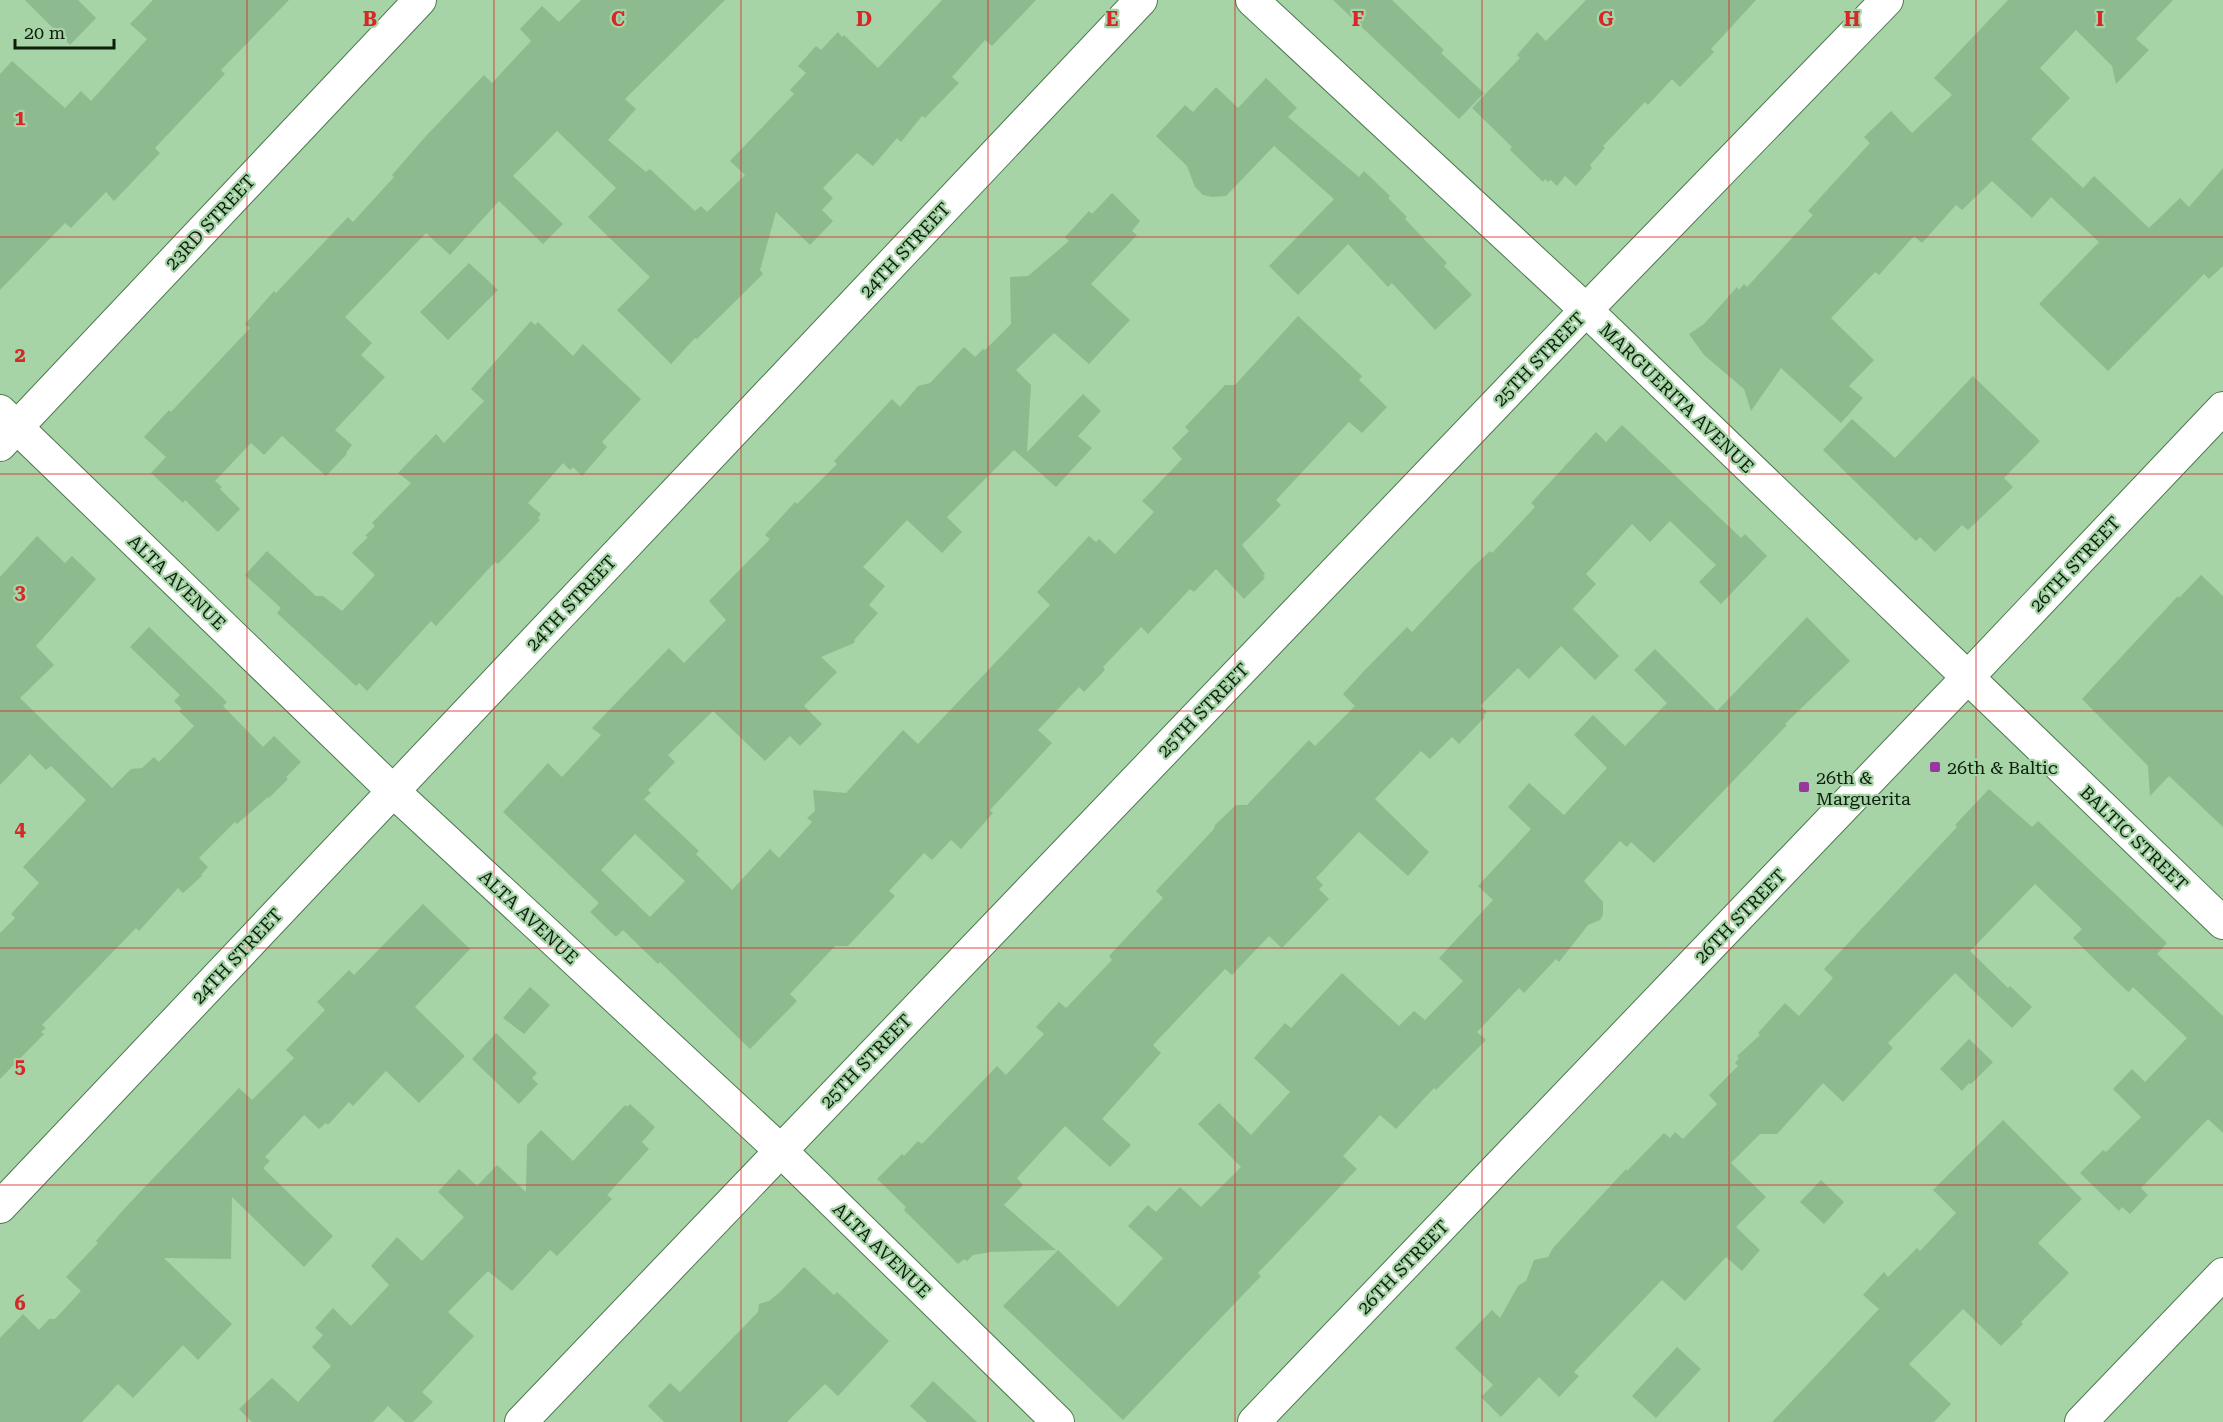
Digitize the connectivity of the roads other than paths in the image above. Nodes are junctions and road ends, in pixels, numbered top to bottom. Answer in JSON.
{"nodes":[{"id":1,"x":420,"y":0,"type":"edge"},
{"id":2,"x":1141,"y":0,"type":"edge"},
{"id":3,"x":1252,"y":0,"type":"edge"},
{"id":4,"x":1887,"y":0,"type":"edge"},
{"id":5,"x":1586,"y":310,"type":"junction"},
{"id":6,"x":2223,"y":408,"type":"edge"},
{"id":7,"x":6,"y":428,"type":"edge"},
{"id":8,"x":1968,"y":677,"type":"junction"},
{"id":9,"x":393,"y":791,"type":"junction"},
{"id":10,"x":2223,"y":923,"type":"edge"},
{"id":11,"x":780,"y":1150,"type":"junction"},
{"id":12,"x":0,"y":1207,"type":"edge"},
{"id":13,"x":2223,"y":1274,"type":"edge"},
{"id":14,"x":521,"y":1422,"type":"edge"},
{"id":15,"x":1058,"y":1422,"type":"edge"},
{"id":16,"x":1254,"y":1422,"type":"edge"},
{"id":17,"x":2081,"y":1422,"type":"edge"}],
"edges":[{"from":1,"to":7,"type":"street","name":"23RD STREET"},
{"from":2,"to":9,"type":"street","name":"24TH STREET"},
{"from":3,"to":5,"type":"street","name":"MARGUERITA AVENUE"},
{"from":4,"to":5,"type":"street","name":"25TH STREET"},
{"from":5,"to":8,"type":"street","name":"MARGUERITA AVENUE"},
{"from":5,"to":11,"type":"street","name":"25TH STREET"},
{"from":6,"to":8,"type":"street","name":"26TH STREET"},
{"from":7,"to":9,"type":"street","name":"ALTA AVENUE"},
{"from":8,"to":10,"type":"street","name":"BALTIC STREET"},
{"from":8,"to":16,"type":"street","name":"26TH STREET"},
{"from":9,"to":11,"type":"street","name":"ALTA AVENUE"},
{"from":9,"to":12,"type":"street","name":"24TH STREET"},
{"from":11,"to":14,"type":"street","name":"25TH STREET"},
{"from":11,"to":15,"type":"street","name":"ALTA AVENUE"},
{"from":13,"to":17,"type":"street"}]}
